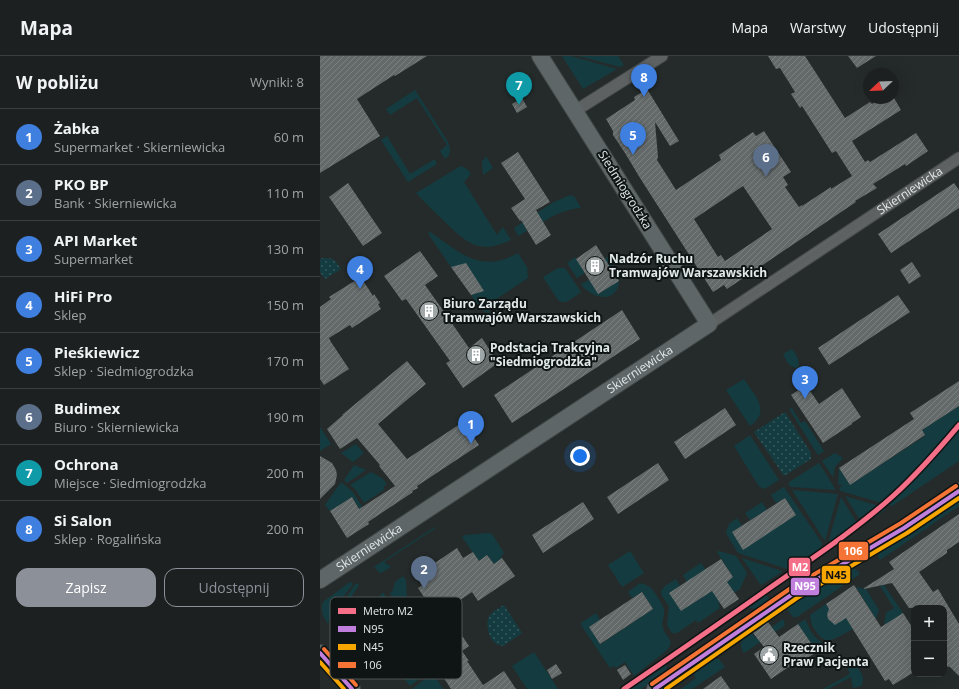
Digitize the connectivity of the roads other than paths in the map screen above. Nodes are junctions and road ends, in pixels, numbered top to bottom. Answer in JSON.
{"nodes":[{"id":1,"x":540,"y":56,"type":"edge"},
{"id":2,"x":662,"y":56,"type":"edge"},
{"id":3,"x":575,"y":110,"type":"junction"},
{"id":4,"x":959,"y":158,"type":"edge"},
{"id":5,"x":709,"y":324,"type":"junction"},
{"id":6,"x":959,"y":491,"type":"edge"},
{"id":7,"x":320,"y":580,"type":"edge"},
{"id":8,"x":320,"y":653,"type":"edge"},
{"id":9,"x":330,"y":664,"type":"edge"},
{"id":10,"x":343,"y":679,"type":"edge"},
{"id":11,"x":352,"y":689,"type":"edge"},
{"id":12,"x":655,"y":689,"type":"edge"}],
"edges":[{"from":1,"to":3,"type":"street","name":"Siedmiogrodzka"},
{"from":2,"to":3,"type":"street"},
{"from":3,"to":5,"type":"street","name":"Siedmiogrodzka"},
{"from":4,"to":5,"type":"street","name":"Skierniewicka"},
{"from":5,"to":7,"type":"street","name":"Skierniewicka"},
{"from":6,"to":12,"type":"street"},
{"from":8,"to":9,"type":"street"},
{"from":10,"to":11,"type":"street"}]}
